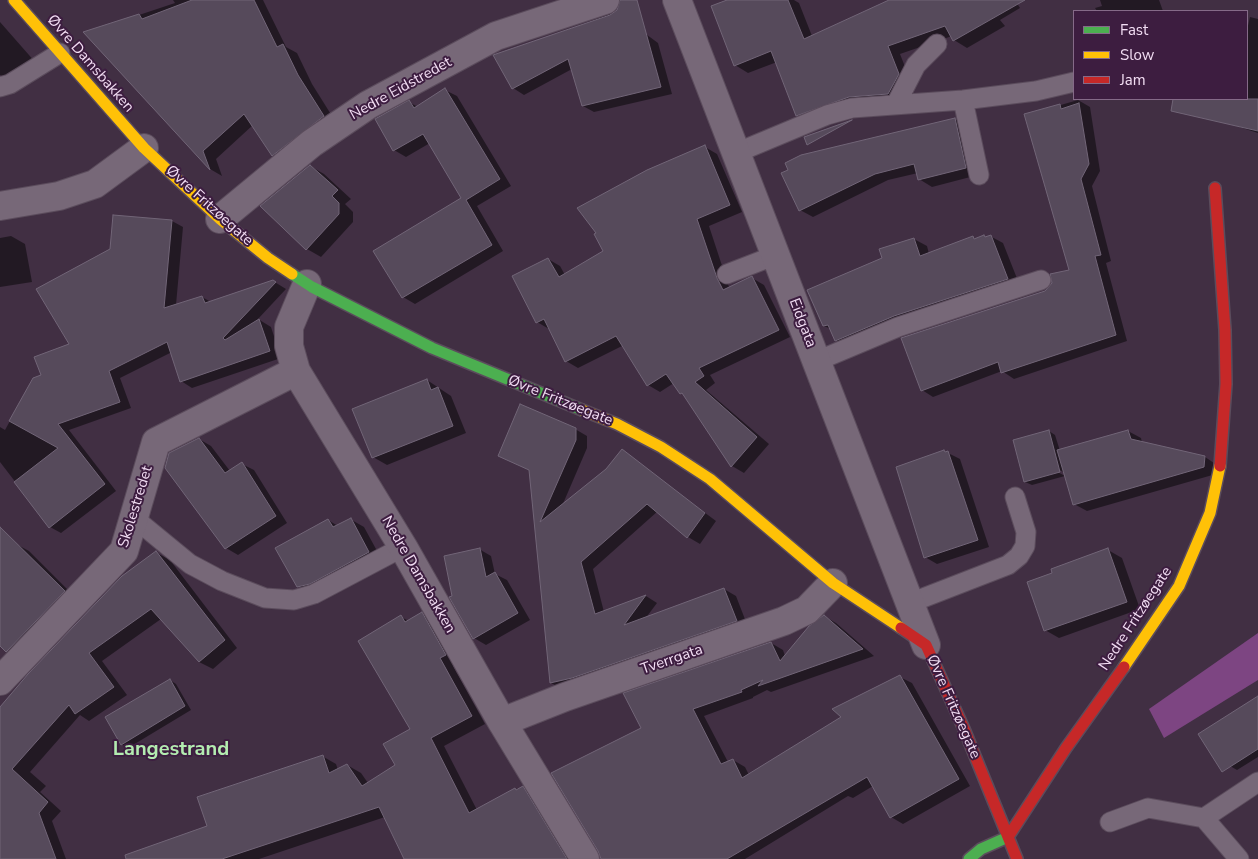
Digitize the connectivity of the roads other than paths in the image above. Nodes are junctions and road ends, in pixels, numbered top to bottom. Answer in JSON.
{"nodes":[{"id":1,"x":14,"y":0,"type":"edge"},
{"id":2,"x":605,"y":0,"type":"edge"},
{"id":3,"x":677,"y":0,"type":"edge"},
{"id":4,"x":937,"y":44,"type":"dead end"},
{"id":5,"x":60,"y":53,"type":"junction"},
{"id":6,"x":1073,"y":82,"type":"edge"},
{"id":7,"x":0,"y":87,"type":"edge"},
{"id":8,"x":963,"y":100,"type":"junction"},
{"id":9,"x":896,"y":104,"type":"junction"},
{"id":10,"x":144,"y":148,"type":"junction"},
{"id":11,"x":736,"y":153,"type":"junction"},
{"id":12,"x":979,"y":175,"type":"dead end"},
{"id":13,"x":1215,"y":188,"type":"dead end"},
{"id":14,"x":0,"y":206,"type":"edge"},
{"id":15,"x":220,"y":219,"type":"junction"},
{"id":16,"x":776,"y":255,"type":"junction"},
{"id":17,"x":727,"y":274,"type":"dead end"},
{"id":18,"x":1041,"y":280,"type":"dead end"},
{"id":19,"x":306,"y":284,"type":"junction"},
{"id":20,"x":817,"y":361,"type":"junction"},
{"id":21,"x":296,"y":370,"type":"junction"},
{"id":22,"x":1015,"y":497,"type":"dead end"},
{"id":23,"x":134,"y":518,"type":"junction"},
{"id":24,"x":403,"y":547,"type":"junction"},
{"id":25,"x":833,"y":583,"type":"junction"},
{"id":26,"x":910,"y":603,"type":"junction"},
{"id":27,"x":926,"y":645,"type":"junction"},
{"id":28,"x":0,"y":682,"type":"edge"},
{"id":29,"x":502,"y":722,"type":"junction"},
{"id":30,"x":1258,"y":782,"type":"edge"},
{"id":31,"x":1204,"y":818,"type":"junction"},
{"id":32,"x":1110,"y":822,"type":"dead end"},
{"id":33,"x":1008,"y":837,"type":"junction"},
{"id":34,"x":585,"y":859,"type":"edge"},
{"id":35,"x":969,"y":859,"type":"edge"},
{"id":36,"x":1017,"y":859,"type":"edge"},
{"id":37,"x":1239,"y":859,"type":"edge"}],
"edges":[{"from":1,"to":5,"type":"main road","name":"Øvre Damsbakken"},
{"from":2,"to":15,"type":"street","name":"Nedre Eidstredet"},
{"from":3,"to":11,"type":"street","name":"Eidgata"},
{"from":4,"to":9,"type":"lane"},
{"from":5,"to":7,"type":"lane"},
{"from":5,"to":10,"type":"main road","name":"Øvre Damsbakken"},
{"from":6,"to":8,"type":"lane"},
{"from":8,"to":9,"type":"lane"},
{"from":8,"to":12,"type":"lane"},
{"from":9,"to":11,"type":"lane"},
{"from":10,"to":14,"type":"street"},
{"from":10,"to":15,"type":"main road","name":"Øvre Fritzøegate"},
{"from":11,"to":16,"type":"street","name":"Eidgata"},
{"from":13,"to":33,"type":"main road","name":"Nedre Fritzøegate"},
{"from":15,"to":19,"type":"main road","name":"Øvre Fritzøegate"},
{"from":16,"to":17,"type":"lane"},
{"from":16,"to":20,"type":"street","name":"Eidgata"},
{"from":18,"to":20,"type":"lane"},
{"from":19,"to":21,"type":"street","name":"Nedre Damsbakken"},
{"from":19,"to":25,"type":"main road","name":"Øvre Fritzøegate"},
{"from":20,"to":26,"type":"street","name":"Eidgata"},
{"from":21,"to":23,"type":"street","name":"Skolestredet"},
{"from":21,"to":24,"type":"street","name":"Nedre Damsbakken"},
{"from":22,"to":26,"type":"lane"},
{"from":23,"to":24,"type":"lane"},
{"from":23,"to":28,"type":"street","name":"Skolestredet"},
{"from":24,"to":29,"type":"street","name":"Nedre Damsbakken"},
{"from":25,"to":27,"type":"main road","name":"Øvre Fritzøegate"},
{"from":25,"to":29,"type":"street","name":"Tverrgata"},
{"from":26,"to":27,"type":"street","name":"Eidgata"},
{"from":27,"to":33,"type":"main road","name":"Øvre Fritzøegate"},
{"from":29,"to":34,"type":"street","name":"Nedre Damsbakken"},
{"from":30,"to":31,"type":"lane"},
{"from":31,"to":32,"type":"lane"},
{"from":31,"to":37,"type":"lane"},
{"from":33,"to":35,"type":"main road"},
{"from":33,"to":36,"type":"main road"}]}
